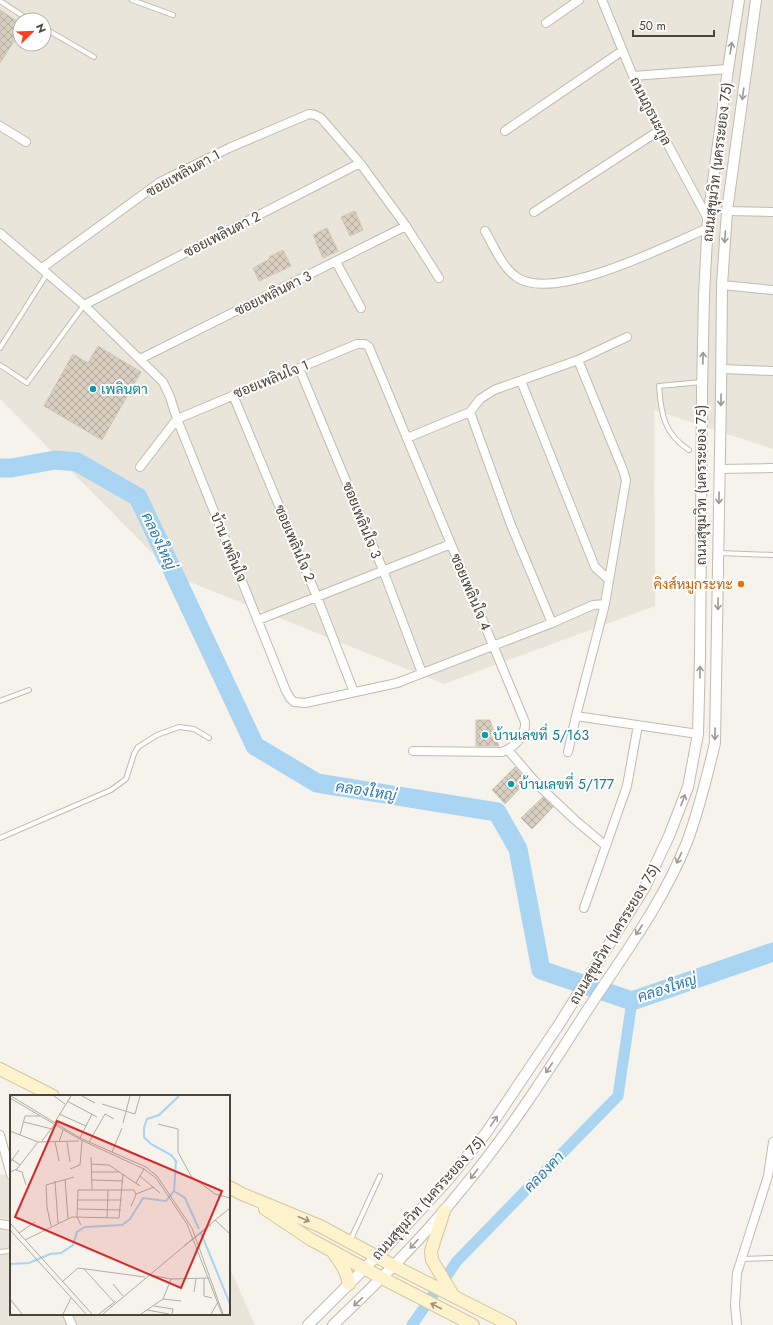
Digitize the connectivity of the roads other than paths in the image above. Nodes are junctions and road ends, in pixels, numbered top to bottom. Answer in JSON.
{"nodes":[{"id":1,"x":132,"y":0,"type":"edge"},
{"id":2,"x":579,"y":0,"type":"edge"},
{"id":3,"x":602,"y":0,"type":"edge"},
{"id":4,"x":739,"y":0,"type":"edge"},
{"id":5,"x":756,"y":0,"type":"edge"},
{"id":6,"x":0,"y":1,"type":"edge"},
{"id":7,"x":17,"y":12,"type":"edge"},
{"id":8,"x":173,"y":15,"type":"dead end"},
{"id":9,"x":546,"y":23,"type":"dead end"},
{"id":10,"x":52,"y":33,"type":"edge"},
{"id":11,"x":622,"y":51,"type":"junction"},
{"id":12,"x":94,"y":57,"type":"dead end"},
{"id":13,"x":728,"y":69,"type":"junction"},
{"id":14,"x":634,"y":76,"type":"junction"},
{"id":15,"x":0,"y":126,"type":"edge"},
{"id":16,"x":660,"y":130,"type":"junction"},
{"id":17,"x":505,"y":131,"type":"dead end"},
{"id":18,"x":26,"y":142,"type":"dead end"},
{"id":19,"x":360,"y":163,"type":"junction"},
{"id":20,"x":727,"y":211,"type":"junction"},
{"id":21,"x":534,"y":212,"type":"dead end"},
{"id":22,"x":773,"y":212,"type":"edge"},
{"id":23,"x":708,"y":224,"type":"junction"},
{"id":24,"x":406,"y":226,"type":"junction"},
{"id":25,"x":485,"y":231,"type":"dead end"},
{"id":26,"x":0,"y":233,"type":"edge"},
{"id":27,"x":336,"y":262,"type":"junction"},
{"id":28,"x":45,"y":270,"type":"junction"},
{"id":29,"x":439,"y":278,"type":"dead end"},
{"id":30,"x":722,"y":285,"type":"junction"},
{"id":31,"x":773,"y":290,"type":"edge"},
{"id":32,"x":84,"y":306,"type":"junction"},
{"id":33,"x":361,"y":308,"type":"dead end"},
{"id":34,"x":627,"y":337,"type":"dead end"},
{"id":35,"x":365,"y":344,"type":"joint"},
{"id":36,"x":0,"y":348,"type":"edge"},
{"id":37,"x":140,"y":359,"type":"junction"},
{"id":38,"x":578,"y":360,"type":"junction"},
{"id":39,"x":0,"y":365,"type":"edge"},
{"id":40,"x":299,"y":368,"type":"junction"},
{"id":41,"x":722,"y":369,"type":"junction"},
{"id":42,"x":773,"y":371,"type":"edge"},
{"id":43,"x":521,"y":381,"type":"junction"},
{"id":44,"x":702,"y":382,"type":"junction"},
{"id":45,"x":233,"y":395,"type":"junction"},
{"id":46,"x":470,"y":412,"type":"junction"},
{"id":47,"x":177,"y":419,"type":"junction"},
{"id":48,"x":407,"y":438,"type":"junction"},
{"id":49,"x":689,"y":450,"type":"dead end"},
{"id":50,"x":140,"y":467,"type":"dead end"},
{"id":51,"x":773,"y":468,"type":"edge"},
{"id":52,"x":720,"y":469,"type":"junction"},
{"id":53,"x":700,"y":537,"type":"junction"},
{"id":54,"x":719,"y":537,"type":"junction"},
{"id":55,"x":451,"y":544,"type":"junction"},
{"id":56,"x":719,"y":553,"type":"junction"},
{"id":57,"x":773,"y":555,"type":"edge"},
{"id":58,"x":383,"y":570,"type":"junction"},
{"id":59,"x":608,"y":579,"type":"junction"},
{"id":60,"x":317,"y":597,"type":"junction"},
{"id":61,"x":605,"y":604,"type":"junction"},
{"id":62,"x":258,"y":620,"type":"junction"},
{"id":63,"x":552,"y":623,"type":"junction"},
{"id":64,"x":493,"y":645,"type":"junction"},
{"id":65,"x":422,"y":673,"type":"junction"},
{"id":66,"x":29,"y":690,"type":"dead end"},
{"id":67,"x":354,"y":692,"type":"junction"},
{"id":68,"x":0,"y":701,"type":"edge"},
{"id":69,"x":576,"y":716,"type":"junction"},
{"id":70,"x":638,"y":725,"type":"junction"},
{"id":71,"x":698,"y":734,"type":"junction"},
{"id":72,"x":209,"y":738,"type":"dead end"},
{"id":73,"x":508,"y":750,"type":"junction"},
{"id":74,"x":413,"y":751,"type":"dead end"},
{"id":75,"x":568,"y":752,"type":"dead end"},
{"id":76,"x":0,"y":838,"type":"edge"},
{"id":77,"x":606,"y":846,"type":"junction"},
{"id":78,"x":584,"y":908,"type":"dead end"},
{"id":79,"x":0,"y":1068,"type":"edge"},
{"id":80,"x":51,"y":1095,"type":"edge"},
{"id":81,"x":0,"y":1135,"type":"edge"},
{"id":82,"x":773,"y":1142,"type":"edge"},
{"id":83,"x":10,"y":1171,"type":"edge"},
{"id":84,"x":380,"y":1176,"type":"dead end"},
{"id":85,"x":230,"y":1188,"type":"edge"},
{"id":86,"x":242,"y":1194,"type":"junction"},
{"id":87,"x":444,"y":1211,"type":"junction"},
{"id":88,"x":0,"y":1224,"type":"edge"},
{"id":89,"x":10,"y":1226,"type":"edge"},
{"id":90,"x":350,"y":1242,"type":"junction"},
{"id":91,"x":10,"y":1250,"type":"edge"},
{"id":92,"x":331,"y":1250,"type":"junction"},
{"id":93,"x":0,"y":1252,"type":"edge"},
{"id":94,"x":377,"y":1256,"type":"junction"},
{"id":95,"x":773,"y":1258,"type":"edge"},
{"id":96,"x":742,"y":1259,"type":"junction"},
{"id":97,"x":394,"y":1266,"type":"junction"},
{"id":98,"x":365,"y":1268,"type":"junction"},
{"id":99,"x":382,"y":1278,"type":"junction"},
{"id":100,"x":349,"y":1284,"type":"junction"},
{"id":101,"x":453,"y":1295,"type":"junction"},
{"id":102,"x":67,"y":1315,"type":"edge"},
{"id":103,"x":470,"y":1323,"type":"edge"},
{"id":104,"x":72,"y":1325,"type":"edge"},
{"id":105,"x":308,"y":1325,"type":"edge"},
{"id":106,"x":333,"y":1325,"type":"edge"},
{"id":107,"x":510,"y":1325,"type":"edge"},
{"id":108,"x":737,"y":1325,"type":"edge"}],
"edges":[{"from":1,"to":8,"type":"lane"},
{"from":2,"to":9,"type":"street"},
{"from":3,"to":11,"type":"street","name":"ถนนภูธนะกูล"},
{"from":13,"to":4,"type":"street","name":"ถนนสุขุมวิท (นครระยอง 75)","one_way":true},
{"from":5,"to":20,"type":"street","name":"ถนนสุขุมวิท (นครระยอง 75)","one_way":true},
{"from":6,"to":7,"type":"lane"},
{"from":10,"to":12,"type":"lane"},
{"from":11,"to":14,"type":"street","name":"ถนนภูธนะกูล"},
{"from":11,"to":17,"type":"street"},
{"from":13,"to":14,"type":"street"},
{"from":13,"to":23,"type":"street","name":"ถนนสุขุมวิท (นครระยอง 75)"},
{"from":14,"to":16,"type":"street","name":"ถนนภูธนะกูล"},
{"from":15,"to":18,"type":"street"},
{"from":16,"to":21,"type":"street"},
{"from":16,"to":23,"type":"street","name":"ถนนภูธนะกูล"},
{"from":19,"to":24,"type":"street"},
{"from":19,"to":28,"type":"street","name":"ซอยเพลินตา 1"},
{"from":19,"to":32,"type":"street","name":"ซอยเพลินตา 2"},
{"from":20,"to":22,"type":"street"},
{"from":20,"to":30,"type":"street","name":"ถนนสุขุมวิท (นครระยอง 75)","one_way":true},
{"from":23,"to":25,"type":"street"},
{"from":44,"to":23,"type":"street","name":"ถนนสุขุมวิท (นครระยอง 75)","one_way":true},
{"from":24,"to":27,"type":"street","name":"ซอยเพลินตา 3"},
{"from":24,"to":29,"type":"street"},
{"from":26,"to":28,"type":"street","name":"บ้าน เพลินใจ"},
{"from":27,"to":33,"type":"street"},
{"from":27,"to":37,"type":"street","name":"ซอยเพลินตา 3"},
{"from":28,"to":32,"type":"street","name":"บ้าน เพลินใจ"},
{"from":28,"to":36,"type":"lane"},
{"from":30,"to":31,"type":"street"},
{"from":30,"to":41,"type":"street","name":"ถนนสุขุมวิท (นครระยอง 75)"},
{"from":32,"to":37,"type":"street","name":"บ้าน เพลินใจ"},
{"from":32,"to":39,"type":"lane"},
{"from":34,"to":38,"type":"street"},
{"from":35,"to":40,"type":"street","name":"ซอยเพลินใจ 1"},
{"from":35,"to":48,"type":"street","name":"ซอยเพลินใจ 4"},
{"from":37,"to":47,"type":"street","name":"บ้าน เพลินใจ"},
{"from":38,"to":43,"type":"street"},
{"from":38,"to":59,"type":"street"},
{"from":40,"to":45,"type":"street","name":"ซอยเพลินใจ 1"},
{"from":40,"to":58,"type":"street","name":"ซอยเพลินใจ 3"},
{"from":41,"to":42,"type":"street"},
{"from":41,"to":52,"type":"street","name":"ถนนสุขุมวิท (นครระยอง 75)","one_way":true},
{"from":43,"to":46,"type":"street"},
{"from":43,"to":59,"type":"street"},
{"from":44,"to":49,"type":"lane"},
{"from":44,"to":53,"type":"street","name":"ถนนสุขุมวิท (นครระยอง 75)"},
{"from":45,"to":47,"type":"street","name":"ซอยเพลินใจ 1"},
{"from":45,"to":60,"type":"street","name":"ซอยเพลินใจ 2"},
{"from":46,"to":48,"type":"street"},
{"from":46,"to":63,"type":"street"},
{"from":47,"to":50,"type":"street"},
{"from":47,"to":62,"type":"street","name":"บ้าน เพลินใจ"},
{"from":48,"to":55,"type":"street","name":"ซอยเพลินใจ 4"},
{"from":51,"to":52,"type":"street"},
{"from":52,"to":54,"type":"street","name":"ถนนสุขุมวิท (นครระยอง 75)","one_way":true},
{"from":53,"to":54,"type":"street"},
{"from":71,"to":53,"type":"street","name":"ถนนสุขุมวิท (นครระยอง 75)","one_way":true},
{"from":54,"to":56,"type":"street","name":"ถนนสุขุมวิท (นครระยอง 75)"},
{"from":55,"to":58,"type":"street"},
{"from":55,"to":64,"type":"street","name":"ซอยเพลินใจ 4"},
{"from":56,"to":57,"type":"lane"},
{"from":56,"to":87,"type":"street","name":"ถนนสุขุมวิท (นครระยอง 75)","one_way":true},
{"from":58,"to":60,"type":"street"},
{"from":58,"to":65,"type":"street","name":"ซอยเพลินใจ 3"},
{"from":59,"to":61,"type":"street"},
{"from":60,"to":62,"type":"street"},
{"from":60,"to":67,"type":"street","name":"ซอยเพลินใจ 2"},
{"from":61,"to":63,"type":"street"},
{"from":61,"to":69,"type":"street"},
{"from":62,"to":67,"type":"street","name":"บ้าน เพลินใจ"},
{"from":63,"to":64,"type":"street"},
{"from":64,"to":65,"type":"street"},
{"from":64,"to":73,"type":"street","name":"ซอยเพลินใจ 4"},
{"from":65,"to":67,"type":"street"},
{"from":66,"to":68,"type":"lane"},
{"from":69,"to":70,"type":"street"},
{"from":69,"to":75,"type":"street"},
{"from":70,"to":71,"type":"street"},
{"from":70,"to":77,"type":"street"},
{"from":94,"to":71,"type":"street","name":"ถนนสุขุมวิท (นครระยอง 75)","one_way":true},
{"from":72,"to":76,"type":"lane"},
{"from":73,"to":74,"type":"street"},
{"from":73,"to":77,"type":"street"},
{"from":77,"to":78,"type":"street"},
{"from":79,"to":80,"type":"main road"},
{"from":81,"to":83,"type":"street"},
{"from":82,"to":96,"type":"street"},
{"from":84,"to":90,"type":"lane"},
{"from":85,"to":86,"type":"main road"},
{"from":86,"to":90,"type":"main road","one_way":true},
{"from":86,"to":92,"type":"main road"},
{"from":87,"to":97,"type":"street","name":"ถนนสุขุมวิท (นครระยอง 75)","one_way":true},
{"from":87,"to":101,"type":"main road"},
{"from":88,"to":89,"type":"street"},
{"from":90,"to":94,"type":"main road"},
{"from":91,"to":93,"type":"lane"},
{"from":92,"to":98,"type":"main road"},
{"from":92,"to":100,"type":"main road"},
{"from":94,"to":97,"type":"main road"},
{"from":94,"to":98,"type":"street","name":"ถนนสุขุมวิท (นครระยอง 75)"},
{"from":95,"to":96,"type":"lane"},
{"from":96,"to":108,"type":"street"},
{"from":97,"to":99,"type":"street","name":"ถนนสุขุมวิท (นครระยอง 75)"},
{"from":97,"to":101,"type":"main road"},
{"from":98,"to":99,"type":"main road"},
{"from":98,"to":100,"type":"street","name":"ถนนสุขุมวิท (นครระยอง 75)"},
{"from":103,"to":99,"type":"main road","one_way":true},
{"from":99,"to":106,"type":"street","name":"ถนนสุขุมวิท (นครระยอง 75)","one_way":true},
{"from":100,"to":105,"type":"street","name":"ถนนสุขุมวิท (นครระยอง 75)"},
{"from":101,"to":107,"type":"main road"},
{"from":102,"to":104,"type":"street"}]}
